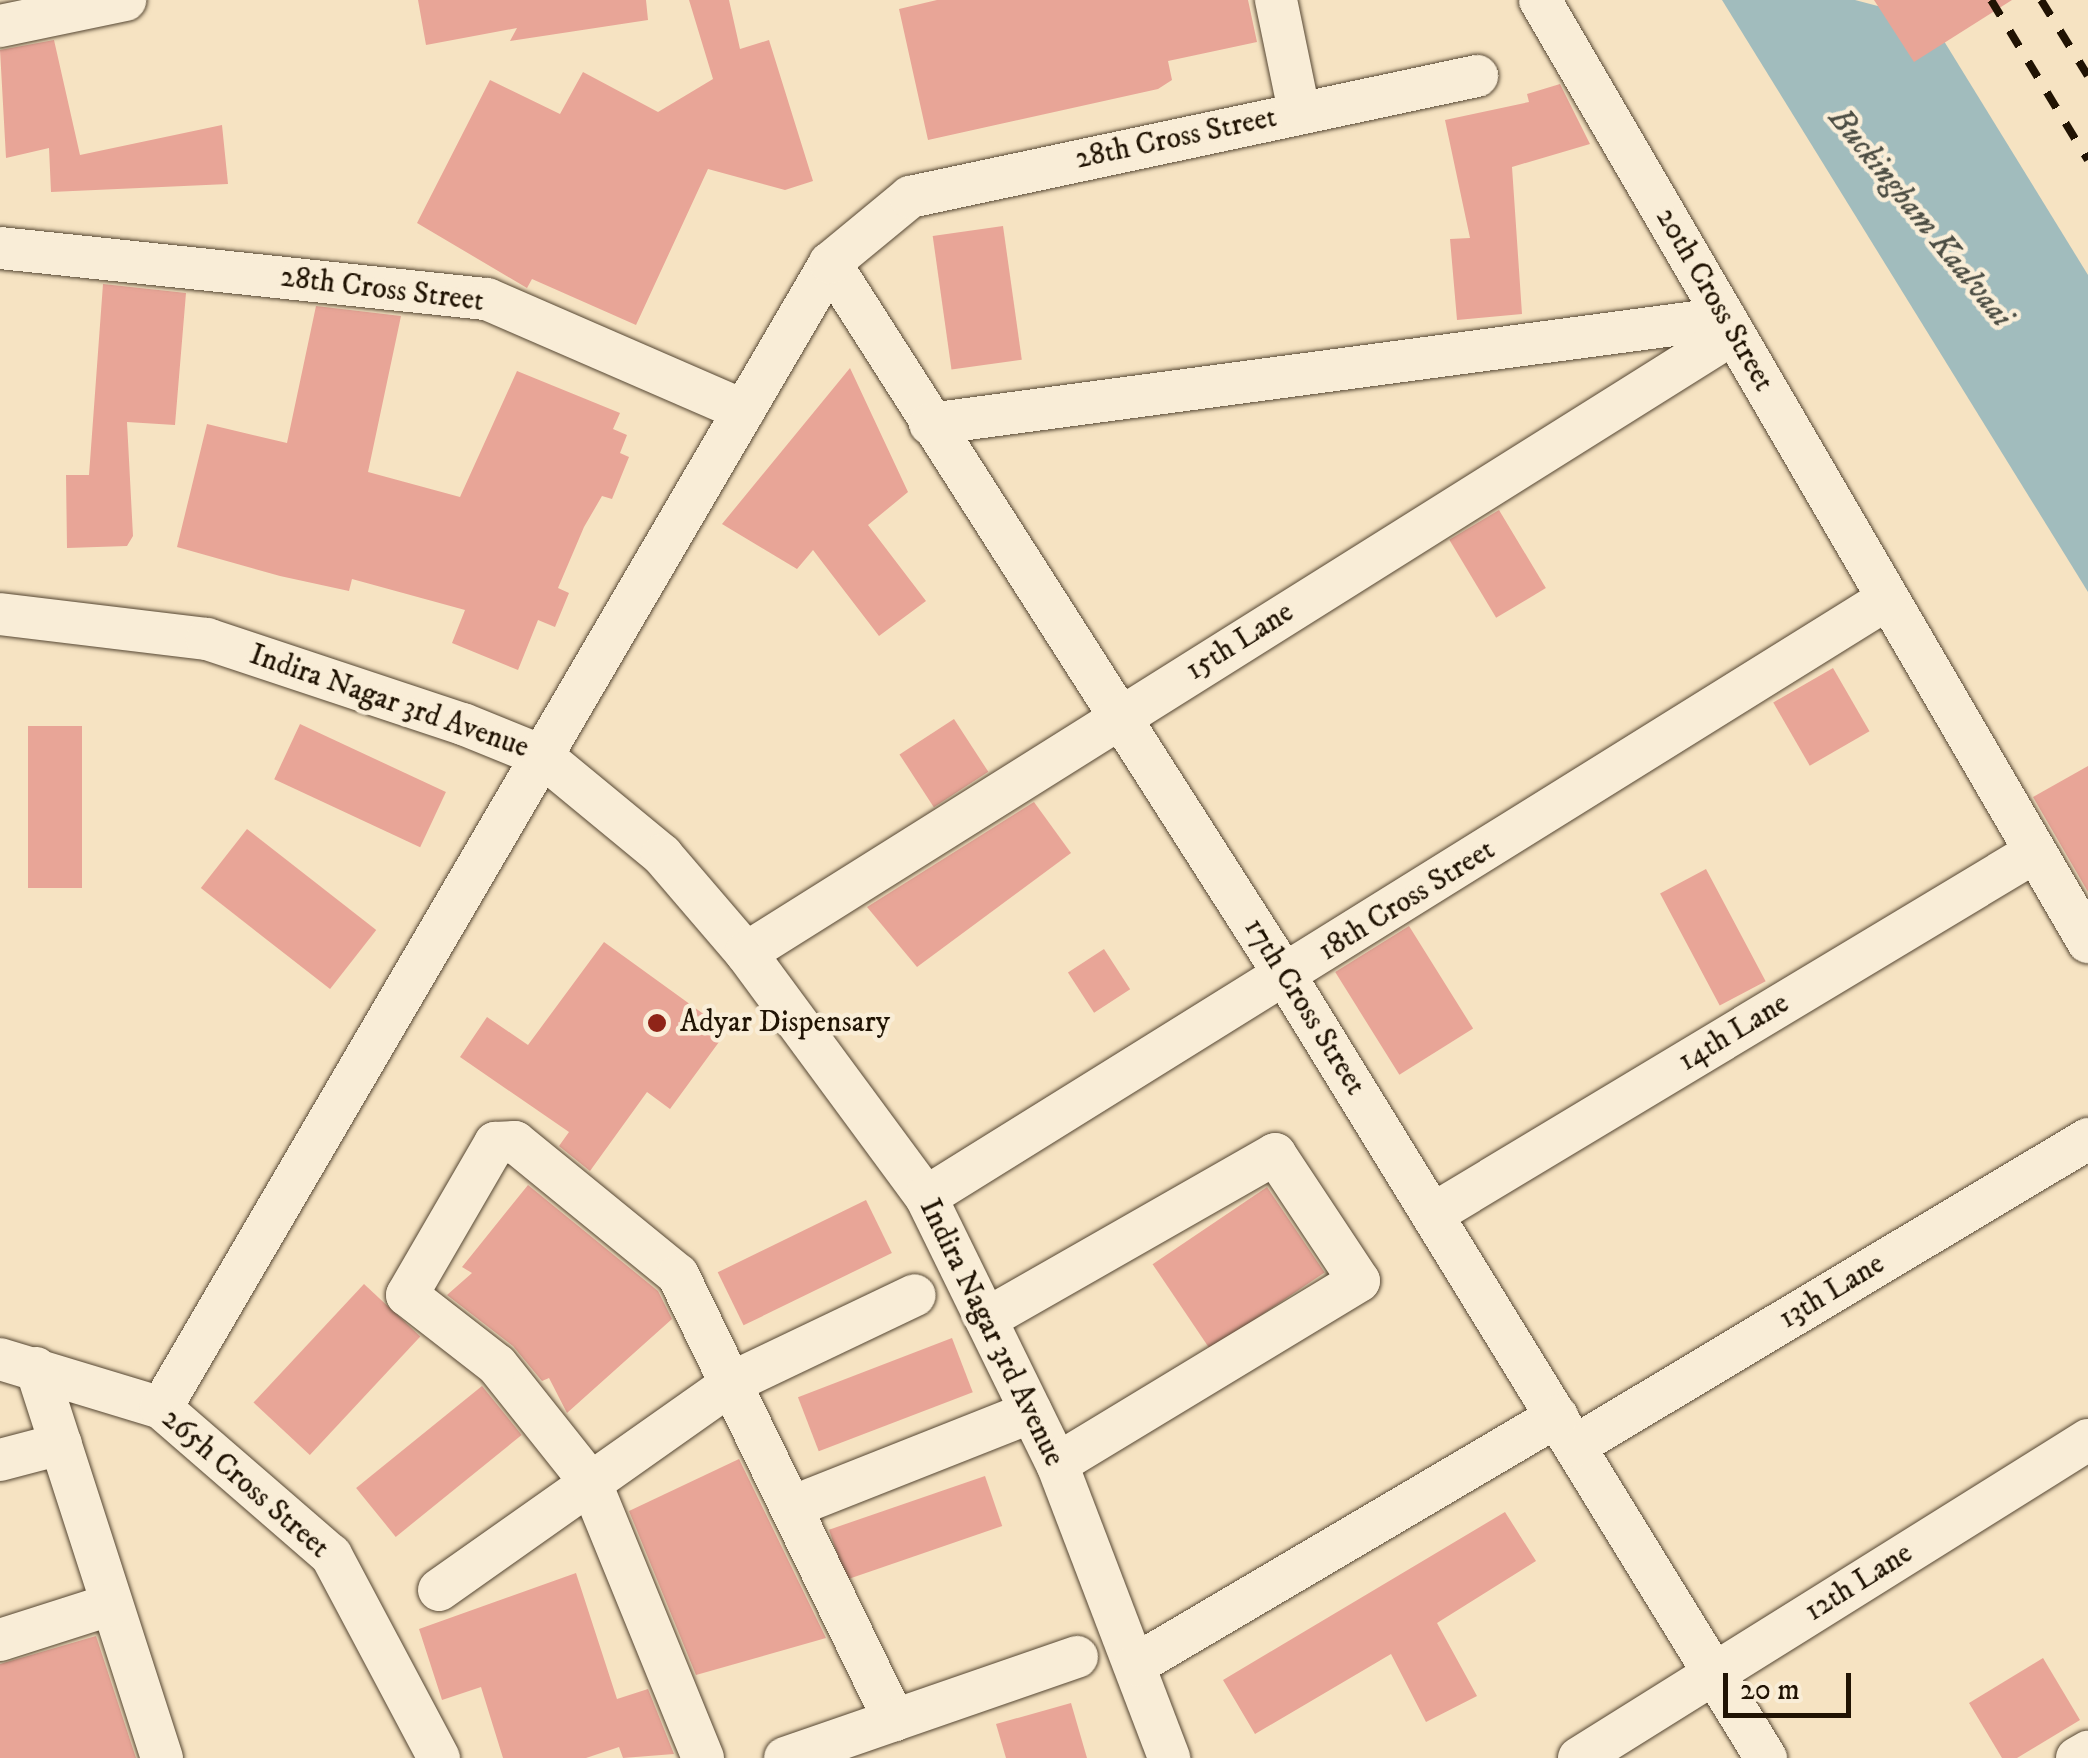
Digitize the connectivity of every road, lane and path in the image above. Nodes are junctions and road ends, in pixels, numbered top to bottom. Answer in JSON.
{"nodes":[{"id":1,"x":125,"y":0,"type":"edge"},
{"id":2,"x":1276,"y":0,"type":"edge"},
{"id":3,"x":1540,"y":0,"type":"edge"},
{"id":4,"x":0,"y":26,"type":"edge"},
{"id":5,"x":1477,"y":76,"type":"dead end"},
{"id":6,"x":1299,"y":112,"type":"junction"},
{"id":7,"x":0,"y":248,"type":"edge"},
{"id":8,"x":830,"y":263,"type":"junction"},
{"id":9,"x":1729,"y":326,"type":"junction"},
{"id":10,"x":744,"y":411,"type":"junction"},
{"id":11,"x":930,"y":424,"type":"junction"},
{"id":12,"x":1886,"y":600,"type":"junction"},
{"id":13,"x":0,"y":614,"type":"edge"},
{"id":14,"x":1119,"y":718,"type":"junction"},
{"id":15,"x":542,"y":756,"type":"junction"},
{"id":16,"x":2035,"y":852,"type":"junction"},
{"id":17,"x":2088,"y":942,"type":"edge"},
{"id":18,"x":746,"y":953,"type":"junction"},
{"id":19,"x":1286,"y":977,"type":"junction"},
{"id":20,"x":2088,"y":1139,"type":"edge"},
{"id":21,"x":926,"y":1197,"type":"junction"},
{"id":22,"x":1433,"y":1214,"type":"junction"},
{"id":23,"x":914,"y":1294,"type":"dead end"},
{"id":24,"x":986,"y":1319,"type":"junction"},
{"id":25,"x":18,"y":1364,"type":"edge"},
{"id":26,"x":735,"y":1381,"type":"junction"},
{"id":27,"x":161,"y":1408,"type":"junction"},
{"id":28,"x":1032,"y":1412,"type":"junction"},
{"id":29,"x":1566,"y":1431,"type":"junction"},
{"id":30,"x":2088,"y":1440,"type":"edge"},
{"id":31,"x":60,"y":1444,"type":"junction"},
{"id":32,"x":0,"y":1460,"type":"edge"},
{"id":33,"x":1057,"y":1464,"type":"junction"},
{"id":34,"x":590,"y":1483,"type":"junction"},
{"id":35,"x":794,"y":1506,"type":"junction"},
{"id":36,"x":439,"y":1590,"type":"dead end"},
{"id":37,"x":110,"y":1604,"type":"junction"},
{"id":38,"x":0,"y":1640,"type":"edge"},
{"id":39,"x":1077,"y":1657,"type":"dead end"},
{"id":40,"x":1136,"y":1665,"type":"junction"},
{"id":41,"x":1715,"y":1672,"type":"junction"},
{"id":42,"x":894,"y":1720,"type":"junction"},
{"id":43,"x":2088,"y":1752,"type":"edge"},
{"id":44,"x":162,"y":1758,"type":"edge"},
{"id":45,"x":439,"y":1758,"type":"edge"},
{"id":46,"x":703,"y":1758,"type":"edge"},
{"id":47,"x":785,"y":1758,"type":"edge"},
{"id":48,"x":1169,"y":1758,"type":"edge"},
{"id":49,"x":1579,"y":1758,"type":"edge"},
{"id":50,"x":1766,"y":1758,"type":"edge"},
{"id":51,"x":2077,"y":1758,"type":"edge"}],
"edges":[{"from":1,"to":4,"type":"street"},
{"from":2,"to":6,"type":"street","name":"28th Cross Street"},
{"from":3,"to":9,"type":"street","name":"20th Cross Street"},
{"from":5,"to":6,"type":"street","name":"28th Cross Street"},
{"from":6,"to":8,"type":"street","name":"28th Cross Street"},
{"from":7,"to":10,"type":"street","name":"28th Cross Street"},
{"from":8,"to":10,"type":"street","name":"28th Cross Street"},
{"from":8,"to":11,"type":"street","name":"17th Cross Street"},
{"from":9,"to":11,"type":"street"},
{"from":9,"to":12,"type":"street","name":"20th Cross Street"},
{"from":9,"to":14,"type":"street","name":"15th Lane"},
{"from":10,"to":15,"type":"street","name":"28th Cross Street"},
{"from":11,"to":14,"type":"street","name":"17th Cross Street"},
{"from":12,"to":16,"type":"street","name":"20th Cross Street"},
{"from":12,"to":19,"type":"street","name":"18th Cross Street"},
{"from":13,"to":15,"type":"street","name":"Indira Nagar 3rd Avenue"},
{"from":14,"to":18,"type":"street","name":"15th Lane"},
{"from":14,"to":19,"type":"street","name":"17th Cross Street"},
{"from":15,"to":18,"type":"street","name":"Indira Nagar 3rd Avenue"},
{"from":15,"to":27,"type":"street","name":"28th Cross Street"},
{"from":16,"to":17,"type":"street","name":"20th Cross Street"},
{"from":16,"to":22,"type":"street","name":"14th Lane"},
{"from":18,"to":21,"type":"street","name":"Indira Nagar 3rd Avenue"},
{"from":19,"to":21,"type":"street","name":"18th Cross Street"},
{"from":19,"to":22,"type":"street","name":"17th Cross Street"},
{"from":20,"to":29,"type":"street","name":"13th Lane"},
{"from":21,"to":24,"type":"street","name":"Indira Nagar 3rd Avenue"},
{"from":22,"to":29,"type":"street","name":"17th Cross Street"},
{"from":23,"to":26,"type":"street"},
{"from":24,"to":28,"type":"street","name":"Indira Nagar 3rd Avenue"},
{"from":24,"to":33,"type":"street"},
{"from":25,"to":27,"type":"street","name":"265h Cross Street"},
{"from":25,"to":31,"type":"street"},
{"from":26,"to":34,"type":"street"},
{"from":26,"to":34,"type":"street"},
{"from":26,"to":35,"type":"street"},
{"from":27,"to":45,"type":"street","name":"265h Cross Street"},
{"from":28,"to":33,"type":"street","name":"Indira Nagar 3rd Avenue"},
{"from":28,"to":35,"type":"street"},
{"from":29,"to":40,"type":"street","name":"13th Lane"},
{"from":29,"to":41,"type":"street","name":"17th Cross Street"},
{"from":30,"to":41,"type":"street","name":"12th Lane"},
{"from":31,"to":32,"type":"street"},
{"from":31,"to":37,"type":"street"},
{"from":33,"to":40,"type":"street","name":"Indira Nagar 3rd Avenue"},
{"from":34,"to":36,"type":"street"},
{"from":34,"to":46,"type":"street"},
{"from":35,"to":42,"type":"street"},
{"from":37,"to":38,"type":"street"},
{"from":37,"to":44,"type":"street"},
{"from":39,"to":42,"type":"street"},
{"from":40,"to":48,"type":"street","name":"Indira Nagar 3rd Avenue"},
{"from":41,"to":49,"type":"street","name":"12th Lane"},
{"from":41,"to":50,"type":"street","name":"17th Cross Street"},
{"from":42,"to":47,"type":"street"},
{"from":43,"to":51,"type":"street"}]}
